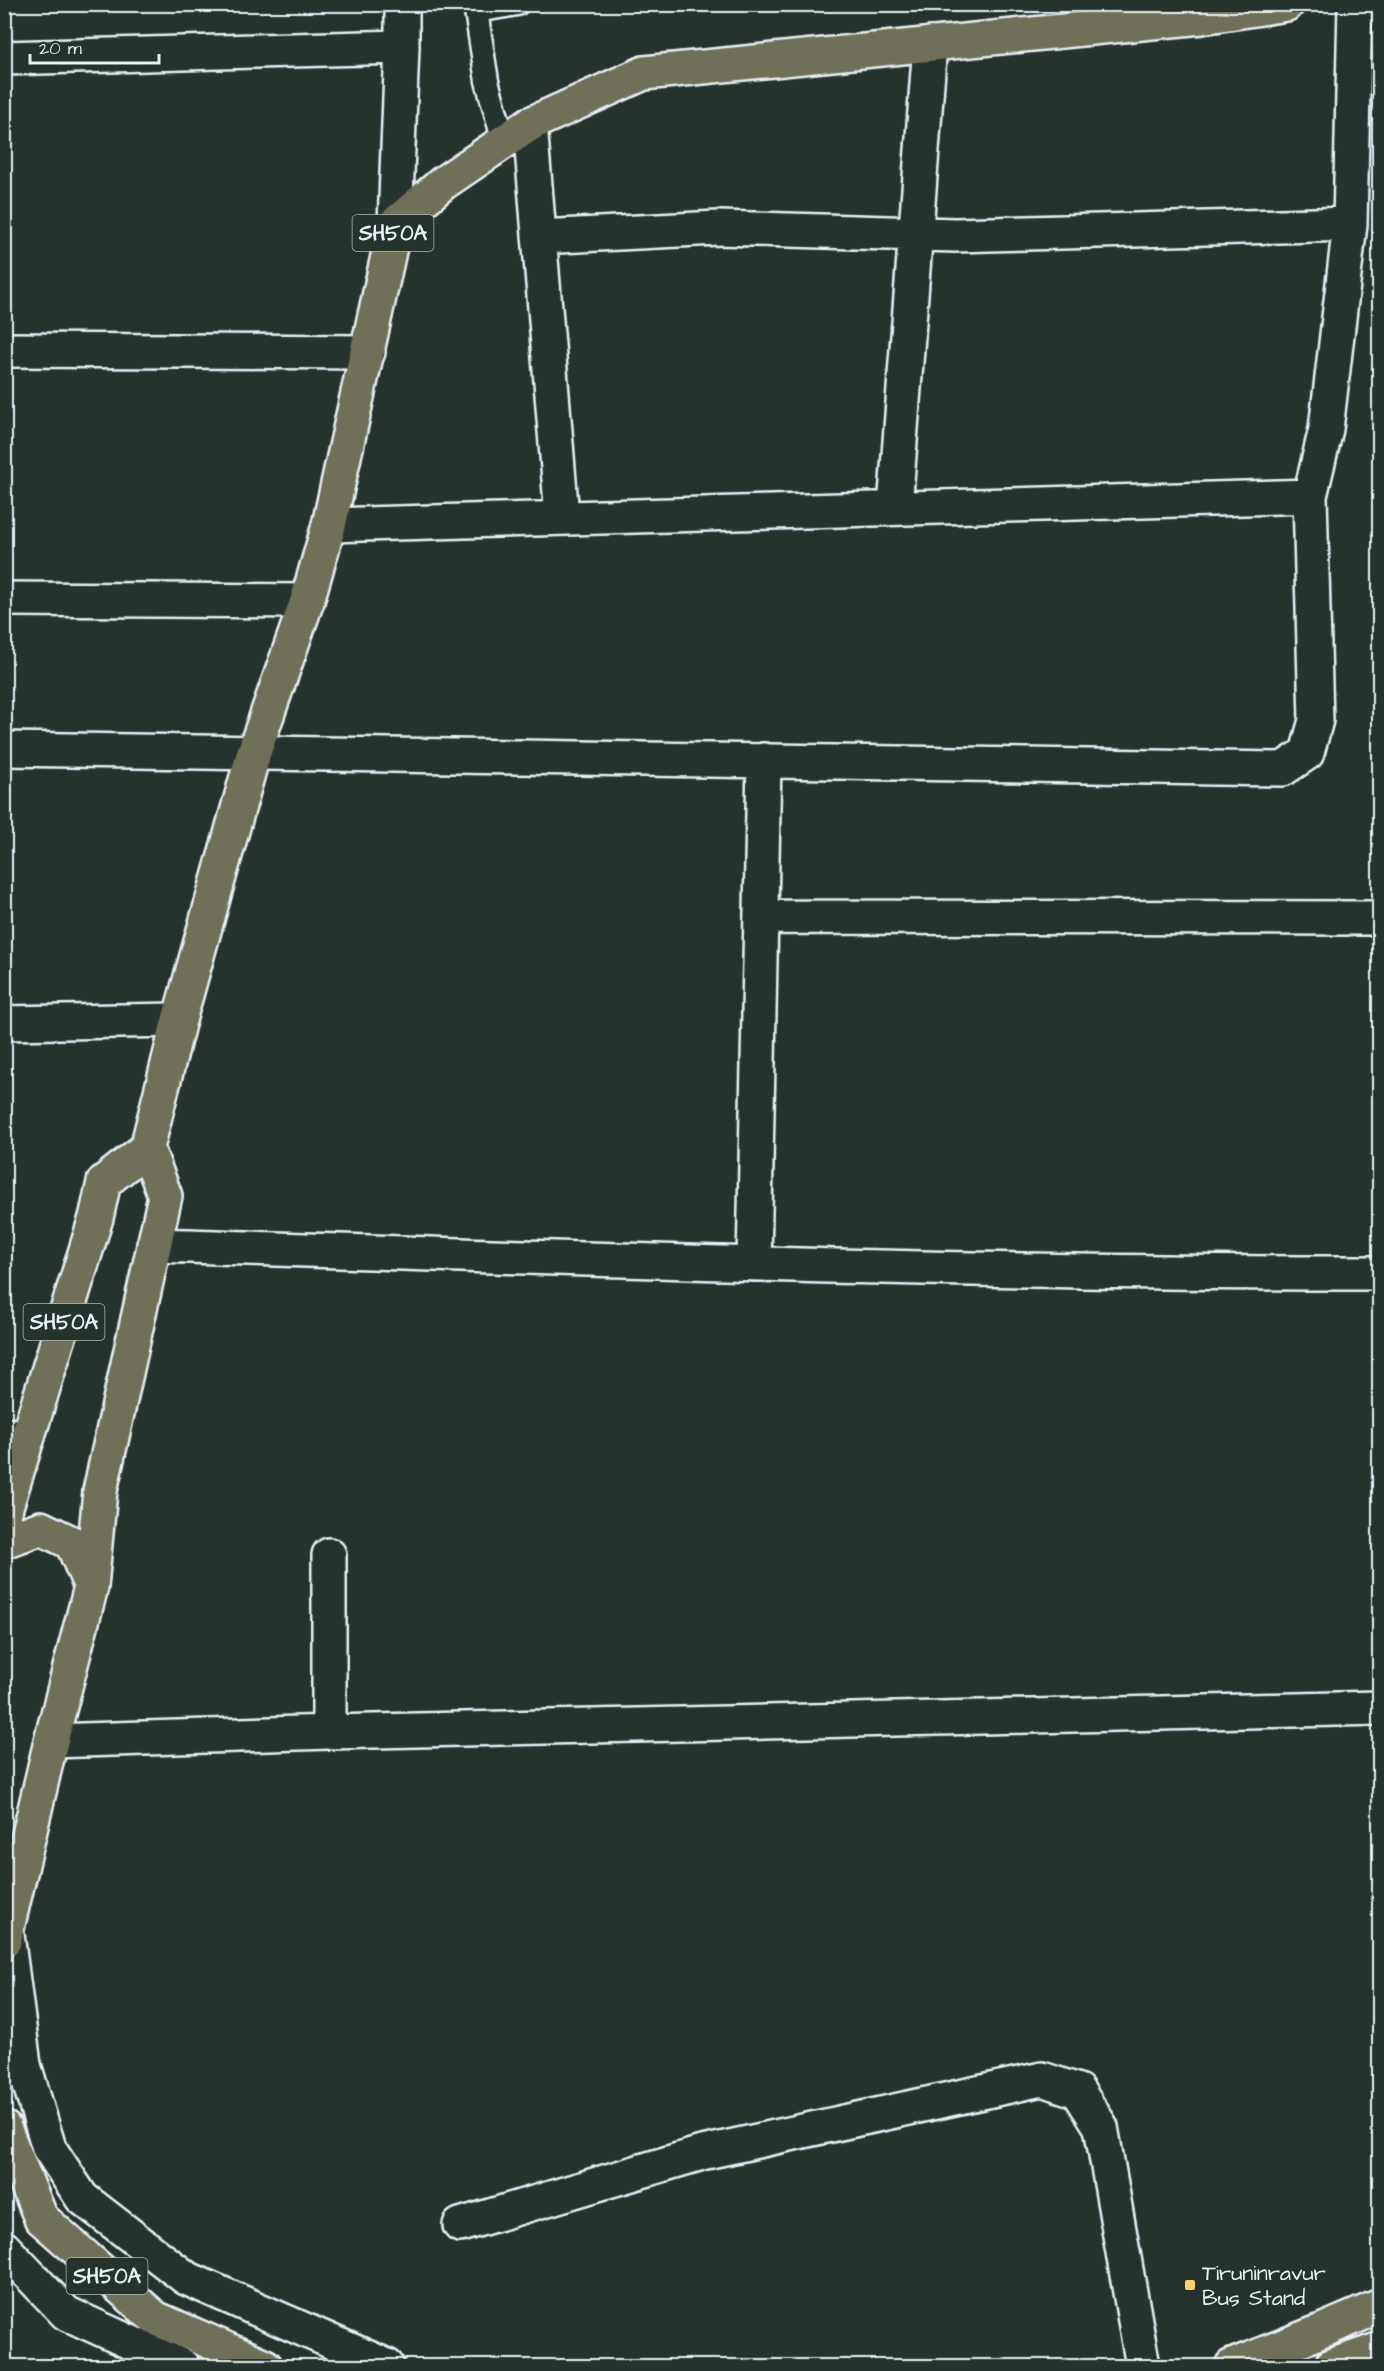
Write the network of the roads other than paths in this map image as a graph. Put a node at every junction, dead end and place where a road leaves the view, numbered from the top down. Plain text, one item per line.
1 (402, 4) edge
2 (517, 4) edge
3 (1287, 4) edge
4 (1355, 4) edge
5 (476, 8) edge
6 (930, 44) junction
7 (402, 48) junction
8 (4, 58) edge
9 (517, 133) junction
10 (395, 224) junction
11 (1350, 224) junction
12 (915, 234) junction
13 (539, 237) junction
14 (4, 350) edge
15 (368, 352) junction
16 (1310, 496) junction
17 (895, 508) junction
18 (562, 518) junction
19 (329, 525) junction
20 (4, 599) edge
21 (308, 601) junction
22 (4, 750) edge
23 (254, 752) junction
24 (764, 760) junction
25 (761, 917) junction
26 (1380, 918) edge
27 (179, 1020) junction
28 (4, 1023) edge
29 (147, 1148) junction
30 (154, 1245) junction
31 (754, 1264) junction
32 (1380, 1273) edge
33 (16, 1436) edge
34 (4, 1513) edge
35 (4, 1541) edge
36 (329, 1555) dead end
37 (91, 1587) junction
38 (1380, 1708) edge
39 (329, 1732) junction
40 (51, 1741) junction
41 (6, 1938) edge
42 (4, 2128) edge
43 (460, 2226) dead end
44 (4, 2248) edge
45 (1380, 2306) edge
46 (1380, 2349) edge
47 (182, 2367) edge
48 (265, 2367) edge
49 (387, 2367) edge
50 (1143, 2367) edge
51 (1232, 2367) edge
52 (1331, 2367) edge

1 - 7 street
2 - 5 lane
3 - 6 main road, SH50A
4 - 11 street
5 - 9 lane
6 - 9 main road, SH50A
6 - 12 street
7 - 8 street
7 - 10 street
9 - 10 main road, SH50A
9 - 13 street
10 - 15 main road, SH50A
11 - 12 street
11 - 16 street
12 - 13 street
12 - 17 street
13 - 18 street
14 - 15 street
15 - 19 main road, SH50A
16 - 17 street
16 - 24 street
17 - 18 street
18 - 19 street
19 - 21 main road, SH50A
20 - 21 street
21 - 23 main road, SH50A
22 - 23 street
23 - 24 street
23 - 27 main road, SH50A
24 - 25 street
25 - 26 street
25 - 31 street
27 - 28 street
27 - 29 main road, SH50A
29 - 30 main road
29 - 33 main road, SH50A
30 - 31 street
30 - 37 main road
31 - 32 street
33 - 34 main road, SH50A
35 - 37 main road
36 - 39 street
37 - 40 main road
38 - 39 street
39 - 40 street
40 - 41 main road
41 - 49 street
42 - 48 main road, SH50A
43 - 50 street
44 - 47 street
45 - 51 main road
46 - 52 main road

